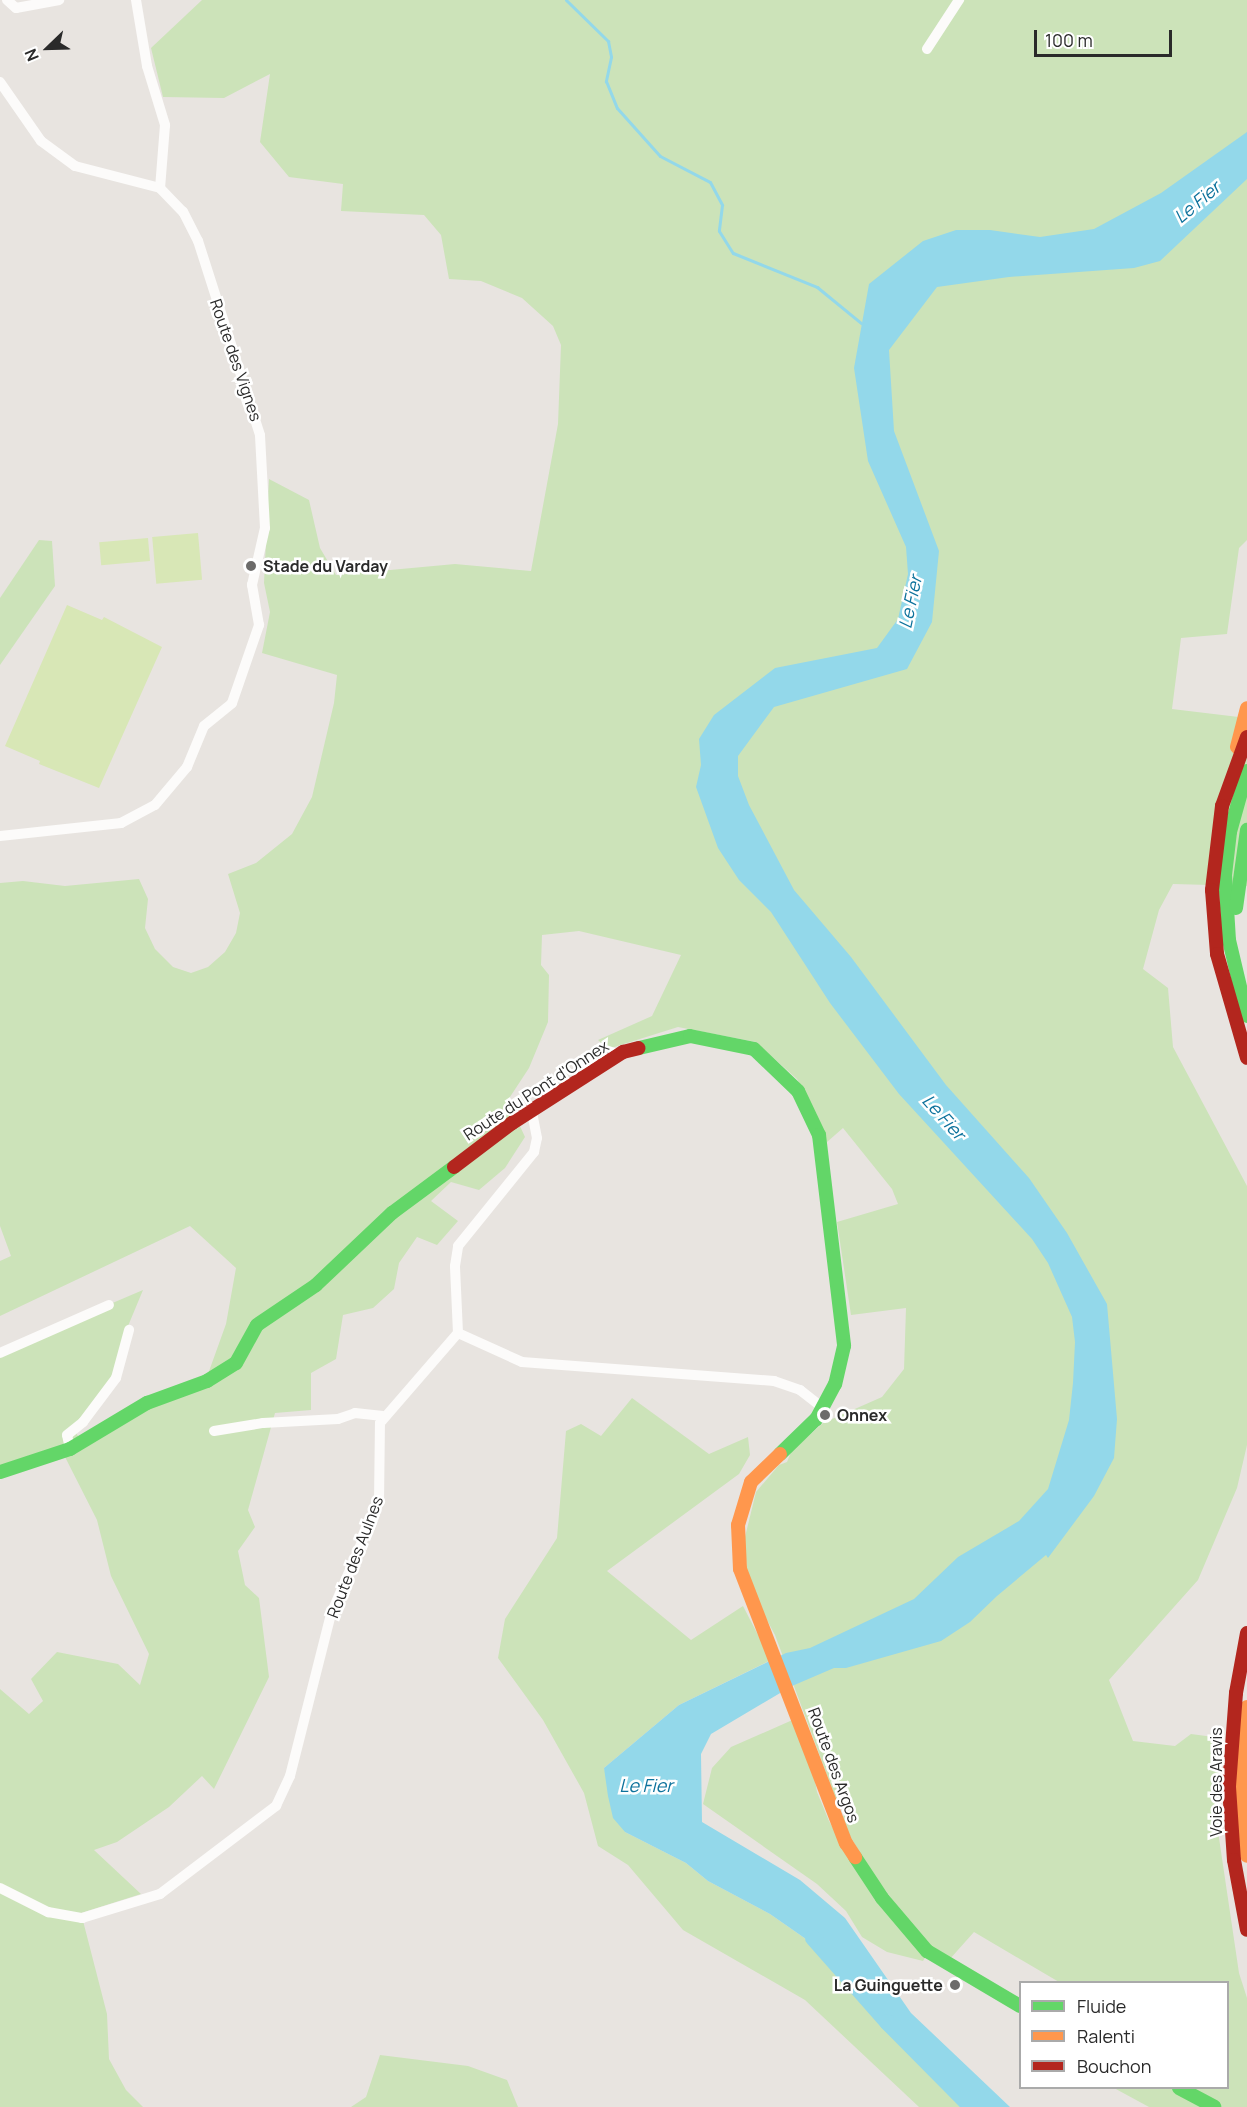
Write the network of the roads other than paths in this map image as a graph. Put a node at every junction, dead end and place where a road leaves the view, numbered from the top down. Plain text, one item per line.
1 (7, 0) edge
2 (59, 0) edge
3 (136, 0) edge
4 (959, 0) edge
5 (927, 49) dead end
6 (0, 82) edge
7 (160, 188) junction
8 (1247, 708) edge
9 (1247, 738) edge
10 (1247, 771) edge
11 (1228, 786) junction
12 (1247, 830) edge
13 (0, 836) edge
14 (1245, 1011) edge
15 (1247, 1058) edge
16 (532, 1113) junction
17 (109, 1305) dead end
18 (129, 1330) dead end
19 (458, 1333) junction
20 (0, 1353) edge
21 (823, 1408) junction
22 (383, 1416) junction
23 (214, 1431) dead end
24 (70, 1449) junction
25 (0, 1472) edge
26 (1247, 1633) edge
27 (768, 1640) joint
28 (1247, 1707) edge
29 (1247, 1856) edge
30 (0, 1888) edge
31 (1247, 1930) edge
32 (1019, 2005) edge
33 (1181, 2089) edge
34 (1214, 2107) edge

1 - 2 street
3 - 7 street
4 - 5 street
6 - 7 street
7 - 13 street, Route des Vignes
8 - 11 main road
9 - 11 main road
10 - 14 main road
11 - 15 main road
12 - 14 main road
16 - 19 street
16 - 21 main road, Route du Pont d'Onnex
16 - 24 main road, Route du Pont d'Onnex
17 - 20 street
18 - 24 street
19 - 21 street
19 - 22 street
21 - 27 main road, Route du Pont d'Onnex
22 - 23 street
22 - 30 street, Route des Aulnes
24 - 25 main road, Route du Pont d'Onnex
26 - 31 main road, Voie des Aravis
27 - 32 main road, Route des Argos
28 - 29 main road, Voie des Aravis
33 - 34 main road

